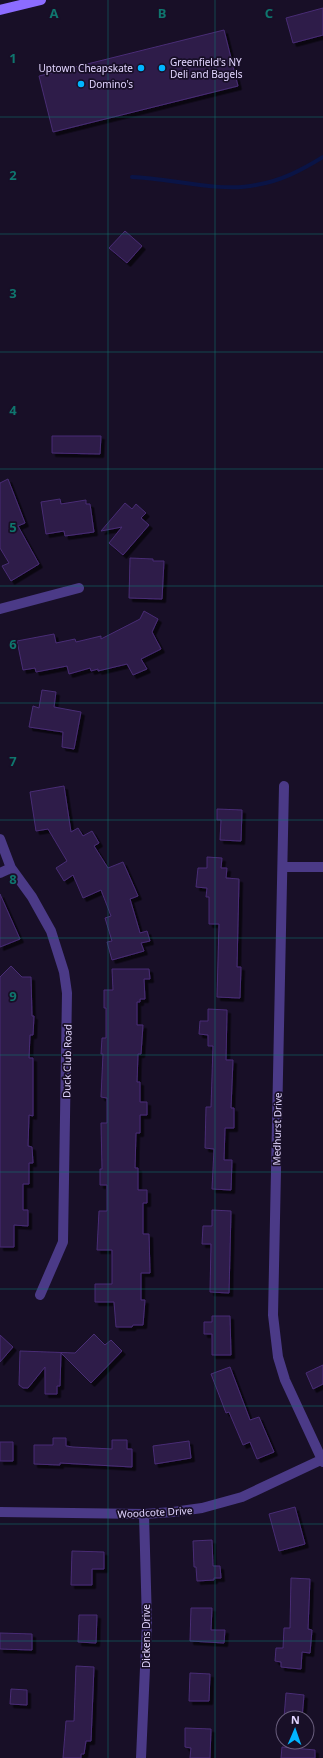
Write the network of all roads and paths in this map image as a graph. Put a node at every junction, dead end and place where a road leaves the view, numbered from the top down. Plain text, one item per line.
1 (41, 0) edge
2 (0, 10) edge
3 (79, 588) dead end
4 (0, 609) edge
5 (284, 786) dead end
6 (0, 839) edge
7 (283, 866) junction
8 (323, 867) edge
9 (11, 868) junction
10 (0, 873) edge
11 (40, 1295) dead end
12 (323, 1460) edge
13 (0, 1512) edge
14 (144, 1514) junction
15 (141, 1758) edge

1 - 2 main road
3 - 4 street
5 - 7 street, Medhurst Drive
6 - 9 street, Duck Club Road
7 - 8 street
7 - 12 street, Medhurst Drive
9 - 10 street
9 - 11 street, Duck Club Road
12 - 14 street, Woodcote Drive
13 - 14 street, Woodcote Drive
14 - 15 street, Dickens Drive

